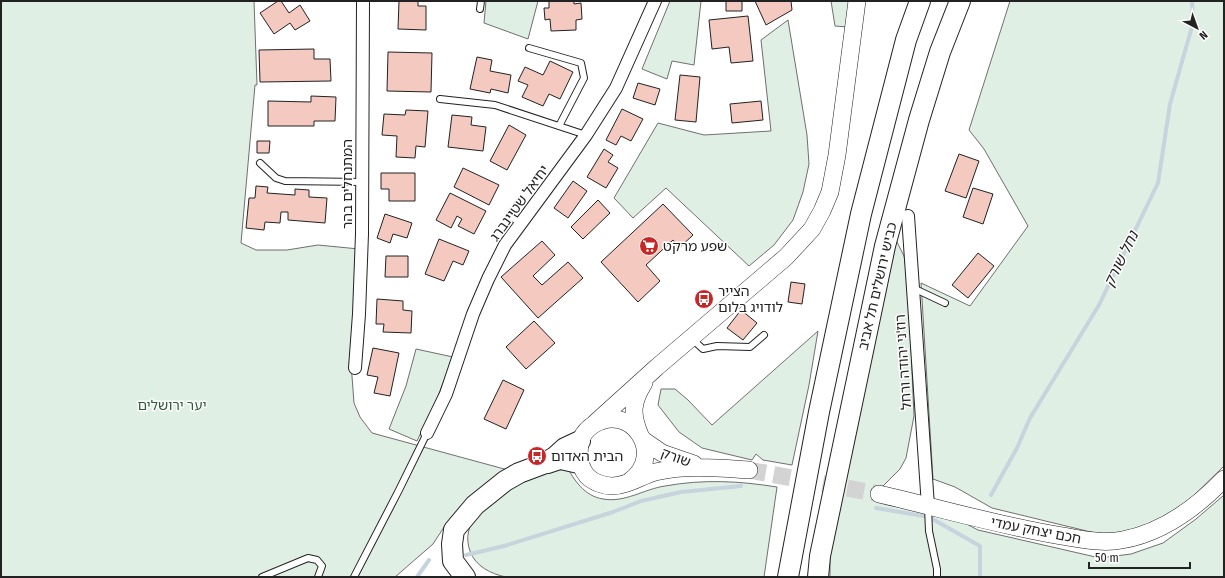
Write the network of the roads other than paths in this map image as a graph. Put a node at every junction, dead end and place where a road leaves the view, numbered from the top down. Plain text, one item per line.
1 (363, 1) edge
2 (481, 1) edge
3 (655, 1) edge
4 (856, 1) edge
5 (920, 1) edge
6 (958, 6) edge
7 (480, 9) dead end
8 (528, 48) dead end
9 (440, 98) dead end
10 (559, 126) junction
11 (586, 136) junction
12 (260, 163) dead end
13 (362, 182) junction
14 (520, 201) dead end
15 (908, 216) dead end
16 (521, 222) junction
17 (913, 288) junction
18 (945, 303) dead end
19 (764, 335) dead end
20 (691, 338) junction
21 (657, 367) junction
22 (355, 368) dead end
23 (594, 424) junction
24 (427, 433) joint
25 (642, 437) junction
26 (580, 441) junction
27 (582, 468) junction
28 (712, 468) junction
29 (749, 470) tunnel mouth
30 (1224, 479) edge
31 (630, 481) junction
32 (879, 494) tunnel mouth
33 (928, 506) junction
34 (262, 577) edge
35 (318, 577) edge
36 (354, 577) edge
37 (465, 577) edge
38 (473, 577) edge
39 (788, 577) edge
40 (818, 577) edge
41 (937, 577) edge

1 - 13 street, המתנחלים בהר
2 - 7 lane
3 - 11 street, יחיאל שטיינברג
4 - 20 main road
5 - 39 highway
6 - 40 highway, כביש ירושלים תל אביב
8 - 10 lane
9 - 10 lane
10 - 11 lane
11 - 16 street, יחיאל שטיינברג
12 - 13 lane
13 - 22 street, המתנחלים בהר
14 - 16 lane
15 - 17 street, רוז'ני יהודה ורחל
16 - 24 street, יחיאל שטיינברג
17 - 18 lane
17 - 33 street, רוז'ני יהודה ורחל
19 - 20 lane
20 - 21 main road
21 - 23 main road
21 - 25 main road
23 - 25 main road
23 - 26 main road
24 - 36 lane
25 - 28 main road, שורק
25 - 31 main road
26 - 27 main road
26 - 37 highway
27 - 31 main road
27 - 38 street
28 - 29 main road
28 - 31 main road
30 - 33 main road, חכם יצחק עמדי
32 - 33 main road, חכם יצחק עמדי
33 - 41 lane
34 - 35 lane

